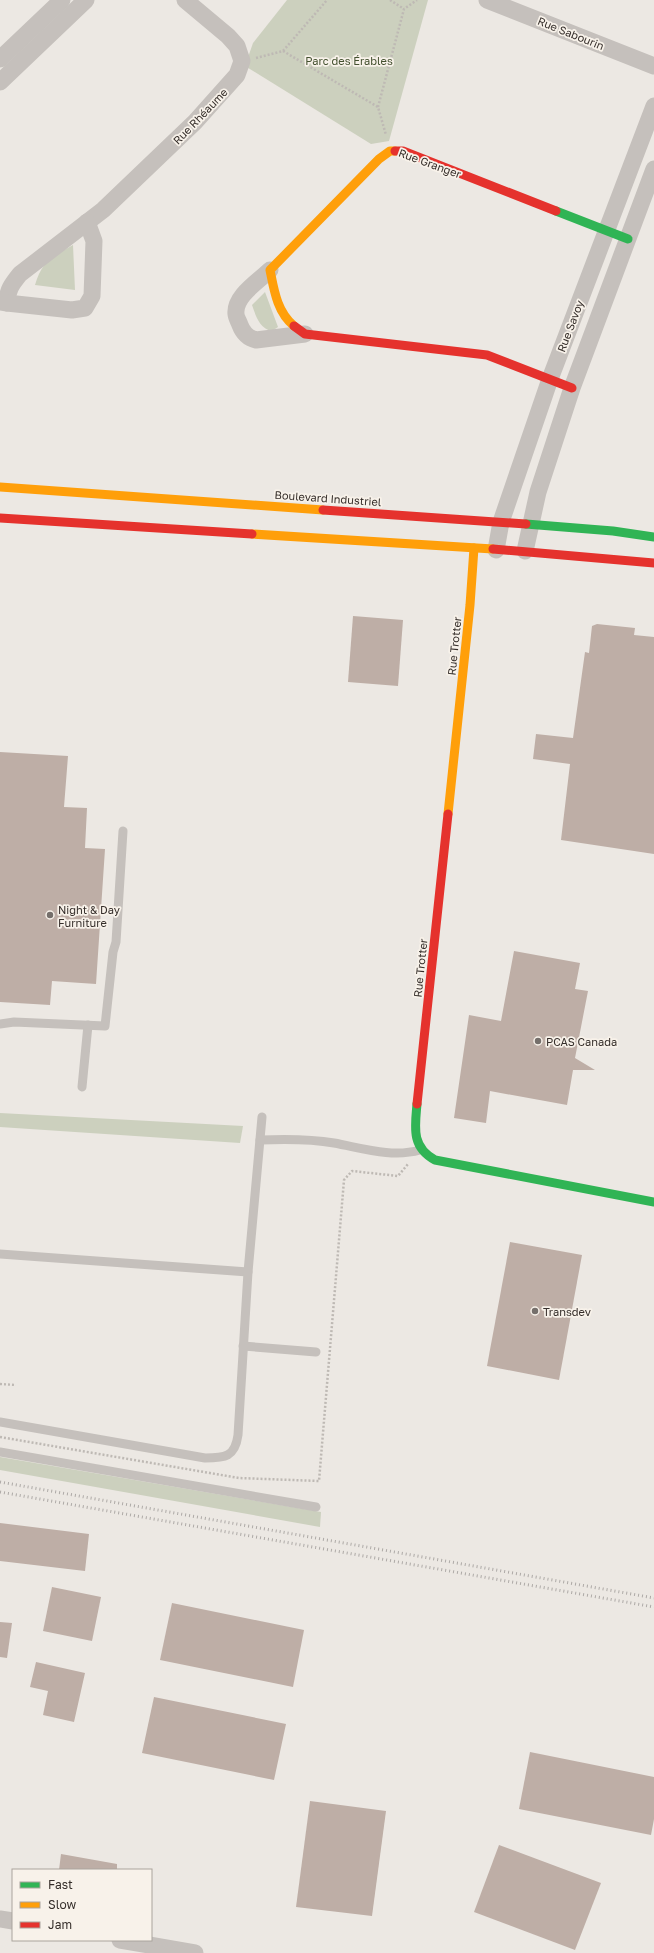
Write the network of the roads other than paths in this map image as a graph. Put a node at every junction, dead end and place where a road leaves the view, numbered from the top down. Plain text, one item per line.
1 (62, 0) edge
2 (86, 0) edge
3 (185, 0) edge
4 (487, 0) edge
5 (0, 60) edge
6 (654, 66) edge
7 (0, 82) edge
8 (654, 106) edge
9 (654, 169) edge
10 (87, 222) junction
11 (607, 230) junction
12 (628, 239) junction
13 (270, 270) junction
14 (4, 302) edge
15 (305, 334) junction
16 (550, 379) junction
17 (572, 388) junction
18 (0, 487) edge
19 (0, 518) edge
20 (501, 522) junction
21 (530, 526) junction
22 (654, 536) edge
23 (474, 548) junction
24 (496, 550) junction
25 (525, 551) junction
26 (654, 562) edge
27 (123, 831) dead end
28 (0, 1024) edge
29 (88, 1025) junction
30 (82, 1087) dead end
31 (262, 1117) dead end
32 (260, 1140) junction
33 (420, 1150) junction
34 (654, 1202) edge
35 (0, 1254) edge
36 (248, 1272) junction
37 (243, 1346) junction
38 (316, 1352) dead end
39 (0, 1422) edge
40 (0, 1452) edge
41 (316, 1507) dead end
42 (0, 1919) edge
43 (12, 1922) edge
44 (126, 1941) edge
45 (195, 1953) edge

1 - 5 street
2 - 7 street
3 - 10 street, Rue Rhéaume
4 - 6 street, Rue Sabourin
8 - 11 street, Rue Savoy
9 - 12 street
10 - 14 street, Rue Rhéaume
10 - 14 street, Rue Rhéaume
11 - 12 street, Rue Granger
11 - 13 street, Rue Granger
11 - 16 street, Rue Savoy
12 - 17 street
13 - 15 street
13 - 15 street, Rue Granger
15 - 16 street, Rue Granger
16 - 17 street, Rue Granger
16 - 20 street, Rue Savoy
17 - 21 street
18 - 20 street, Boulevard Industriel
19 - 23 street
20 - 21 street, Boulevard Industriel
20 - 24 street, Rue Savoy
21 - 22 street, Boulevard Industriel
21 - 25 street
23 - 24 street
23 - 33 street, Rue Trotter
24 - 25 street
25 - 26 street
27 - 29 lane
28 - 29 lane
29 - 30 lane
31 - 32 lane
32 - 33 lane
32 - 36 lane
33 - 34 street
35 - 36 lane
36 - 37 lane
37 - 38 lane
37 - 39 lane
40 - 41 lane
42 - 43 street
44 - 45 street

